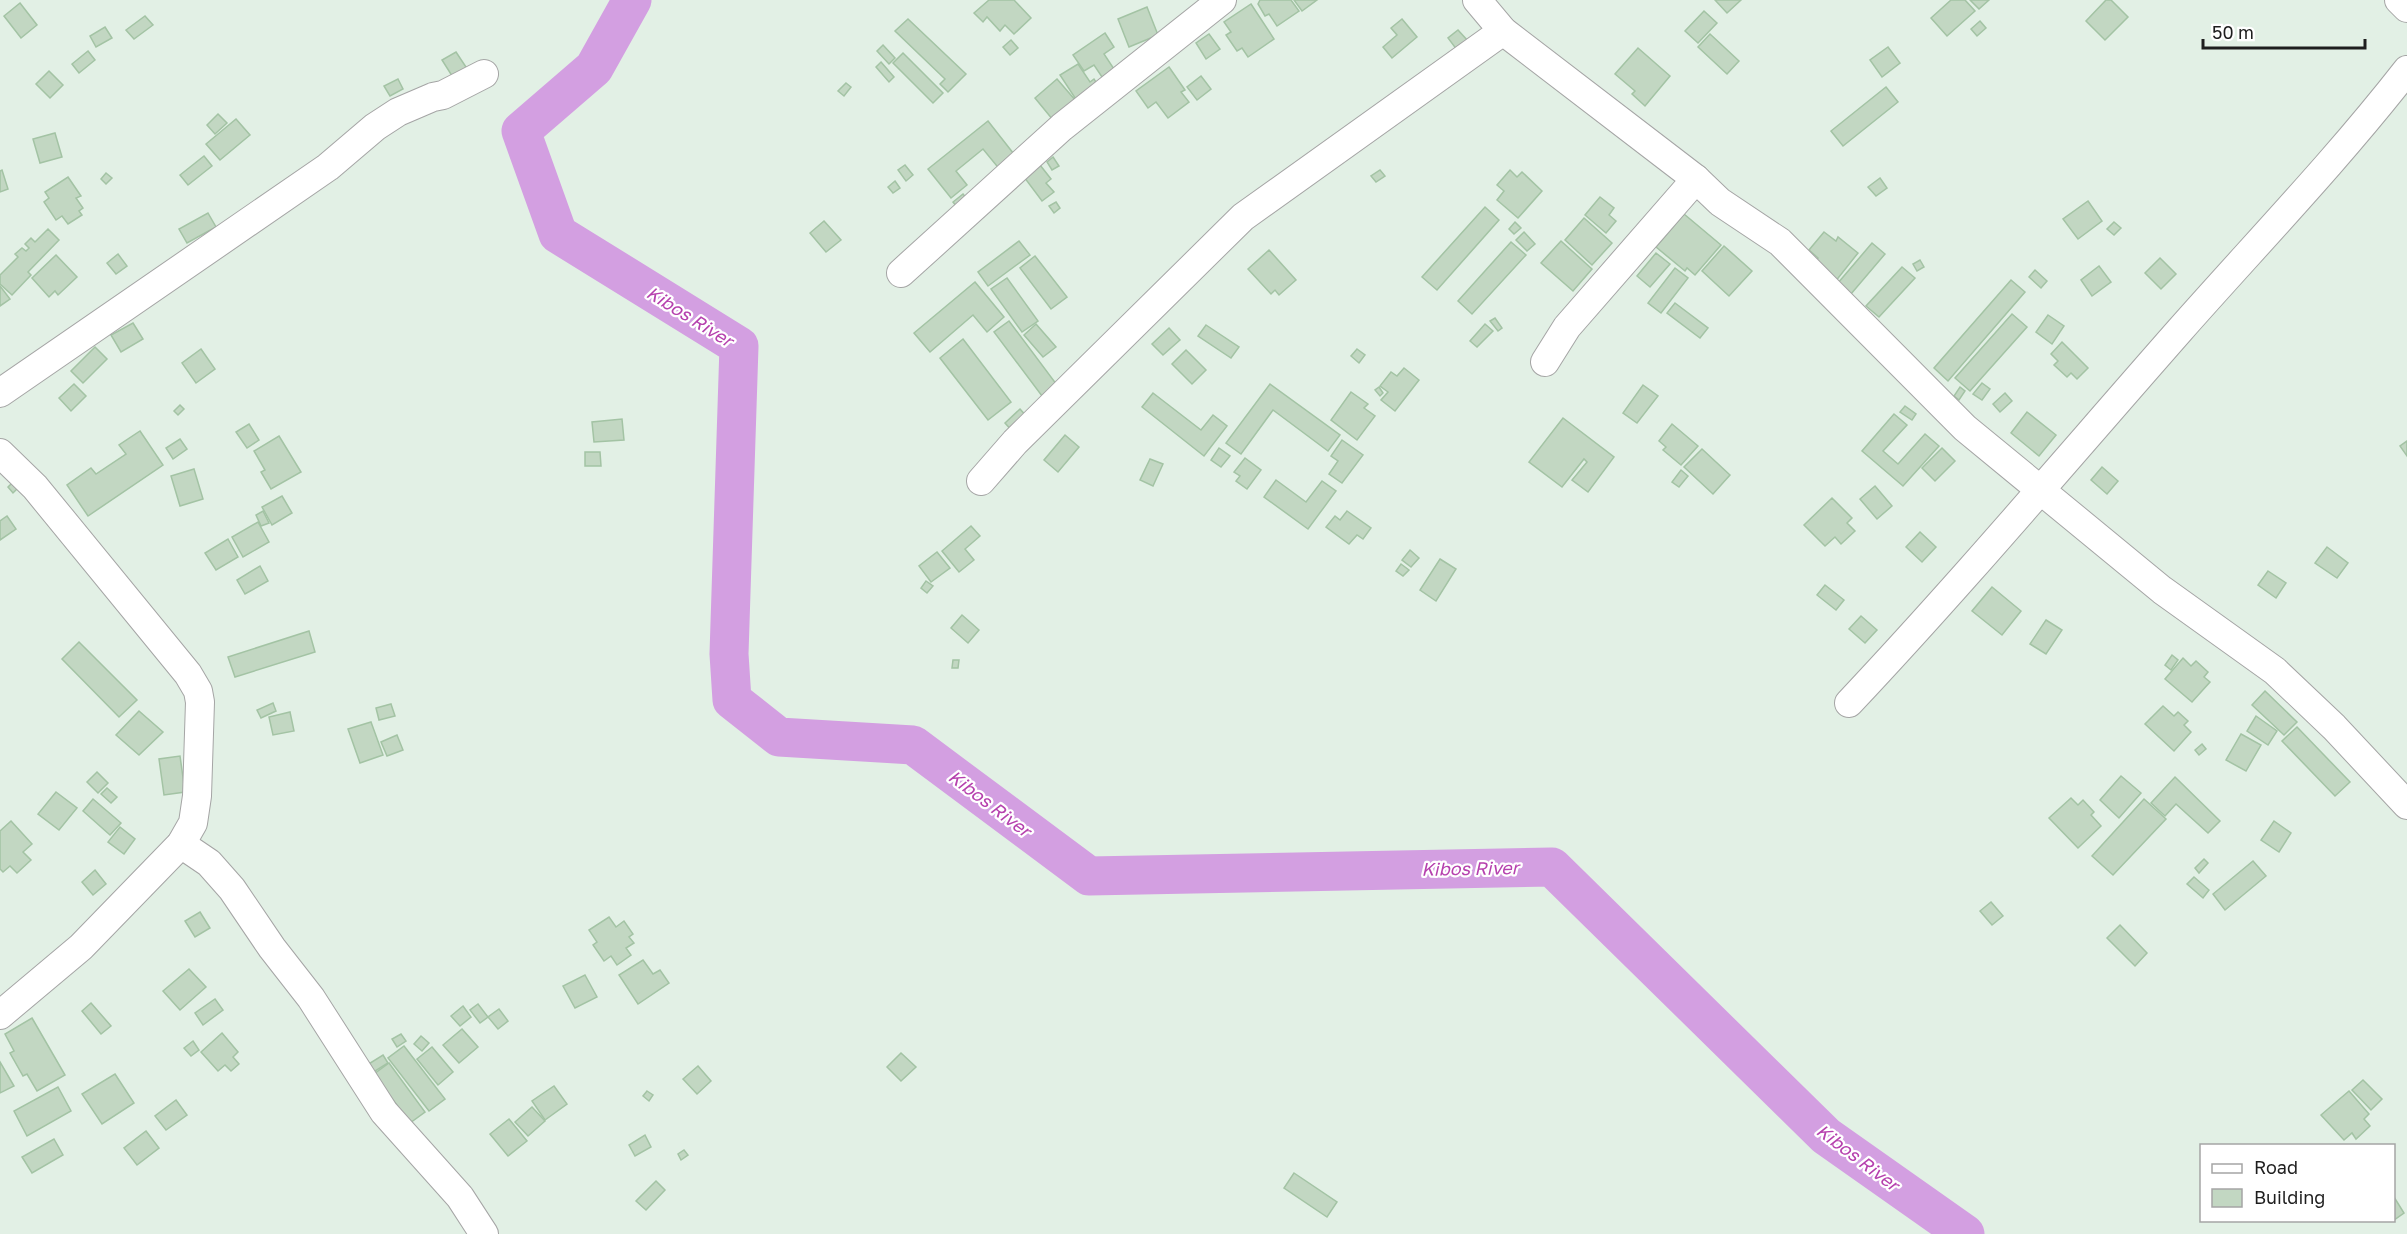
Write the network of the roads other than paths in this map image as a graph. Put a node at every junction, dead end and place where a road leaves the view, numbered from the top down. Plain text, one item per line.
1 (1222, 0) edge
2 (1477, 0) edge
3 (2399, 0) edge
4 (2407, 8) edge
5 (1503, 31) junction
6 (2407, 70) edge
7 (484, 74) dead end
8 (1696, 179) junction
9 (901, 273) dead end
10 (1545, 362) dead end
11 (0, 393) edge
12 (0, 453) edge
13 (981, 481) dead end
14 (2041, 489) junction
15 (1849, 703) dead end
16 (2407, 805) edge
17 (181, 844) junction
18 (0, 1015) edge
19 (484, 1234) edge

1 - 9 street
2 - 5 street
3 - 4 street
5 - 8 street
5 - 13 street
6 - 14 street
7 - 11 street
8 - 10 street
8 - 14 street
12 - 17 street
14 - 15 street
14 - 16 street
17 - 18 street
17 - 19 street

